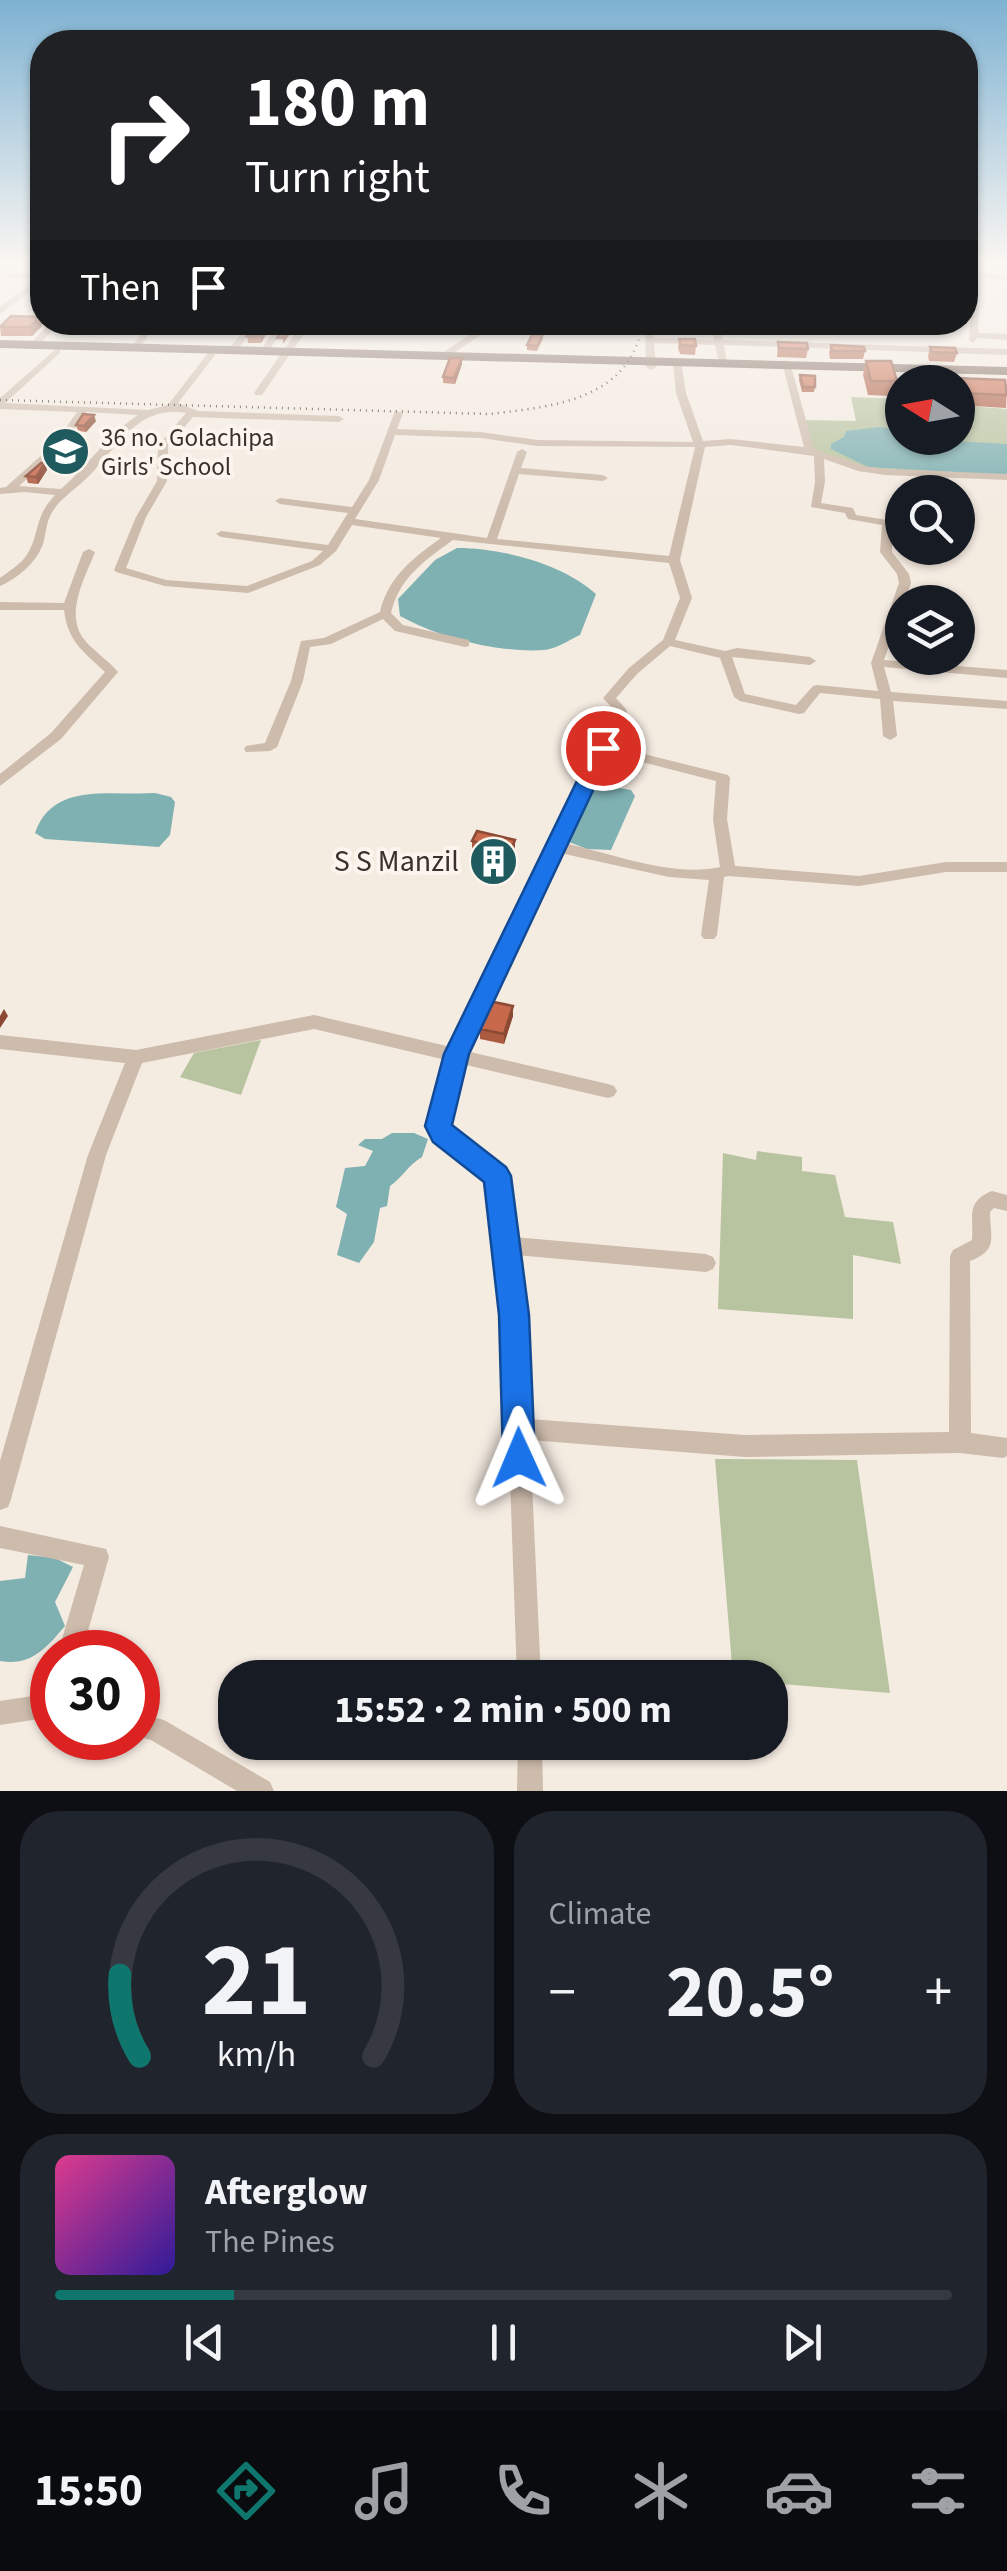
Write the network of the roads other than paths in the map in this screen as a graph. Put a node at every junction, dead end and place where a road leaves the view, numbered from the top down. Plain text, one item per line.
1 (773, 346) edge
2 (0, 347) edge
3 (87, 347) edge
4 (235, 347) edge
5 (267, 347) edge
6 (290, 347) edge
7 (458, 347) edge
8 (650, 347) edge
9 (720, 347) edge
10 (803, 347) edge
11 (824, 347) junction
12 (135, 348) joint
13 (232, 350) junction
14 (57, 351) junction
15 (264, 351) junction
16 (987, 352) junction
17 (1007, 352) edge
18 (285, 354) junction
19 (211, 355) junction
20 (442, 357) junction
21 (723, 363) junction
22 (651, 364) junction
23 (678, 364) junction
24 (783, 364) junction
25 (828, 364) junction
26 (1003, 372) edge
27 (259, 393) dead end
28 (0, 405) edge
29 (84, 409) junction
30 (186, 411) junction
31 (146, 412) junction
32 (398, 413) dead end
33 (339, 419) dead end
34 (394, 432) junction
35 (700, 446) junction
36 (522, 452) dead end
37 (814, 452) junction
38 (517, 471) junction
39 (604, 478) dead end
40 (1007, 478) edge
41 (5, 490) edge
42 (65, 493) junction
43 (280, 501) dead end
44 (352, 516) junction
45 (220, 534) dead end
46 (450, 537) junction
47 (491, 542) junction
48 (332, 549) junction
49 (89, 552) dead end
50 (674, 560) junction
51 (0, 584) edge
52 (0, 606) edge
53 (69, 607) junction
54 (386, 614) junction
55 (668, 642) junction
56 (465, 643) dead end
57 (883, 646) joint
58 (724, 656) junction
59 (810, 661) dead end
60 (877, 664) junction
61 (1007, 674) edge
62 (886, 696) junction
63 (1007, 704) edge
64 (890, 736) dead end
65 (603, 748) junction
66 (251, 749) dead end
67 (0, 781) edge
68 (554, 846) junction
69 (1007, 866) edge
70 (723, 874) junction
71 (710, 935) dead end
72 (0, 1042) edge
73 (456, 1054) junction
74 (136, 1058) junction
75 (608, 1091) dead end
76 (1007, 1204) edge
77 (507, 1245) junction
78 (706, 1263) dead end
79 (519, 1430) junction
80 (960, 1442) junction
81 (1002, 1447) dead end
82 (0, 1499) edge
83 (0, 1537) edge
84 (76, 1630) edge
85 (527, 1660) edge
86 (30, 1708) edge
87 (0, 1713) edge
88 (160, 1732) edge
89 (530, 1760) edge
90 (262, 1791) edge
91 (530, 1791) edge

1 - 24 street
2 - 14 main road
3 - 12 main road
4 - 13 street
5 - 15 street
6 - 18 street
7 - 20 street
8 - 22 street
9 - 21 street
10 - 11 street
11 - 16 street
11 - 25 street
12 - 13 main road
13 - 15 main road
14 - 19 main road
14 - 28 street
15 - 18 main road
16 - 17 street
16 - 26 street
18 - 19 main road
18 - 20 main road
18 - 22 main road
18 - 27 street
19 - 30 street
20 - 22 main road
21 - 23 main road
21 - 24 main road
22 - 23 main road
23 - 24 main road
23 - 35 street
24 - 25 main road
24 - 26 main road
24 - 37 street
25 - 26 main road
28 - 29 street
29 - 31 street
29 - 41 street
30 - 31 street
30 - 33 street
30 - 48 street
31 - 42 street
32 - 34 street
34 - 35 street
34 - 44 street
35 - 37 street
35 - 50 street
36 - 38 street
37 - 40 street
37 - 57 street
38 - 39 street
38 - 47 street
41 - 42 street
42 - 51 street
43 - 44 street
44 - 46 street
44 - 48 street
45 - 48 street
46 - 47 street
46 - 54 street
47 - 50 street
49 - 53 street
50 - 55 street
52 - 53 street
53 - 67 street
54 - 56 street
54 - 66 street
55 - 58 street
55 - 65 street
57 - 60 street
58 - 59 street
58 - 62 street
60 - 61 street
60 - 62 street
62 - 63 street
62 - 64 street
65 - 68 street
65 - 70 street
68 - 70 street
68 - 73 street
69 - 70 street
70 - 71 street
72 - 74 street
73 - 74 street
73 - 75 street
73 - 77 street
74 - 82 street
76 - 80 street
77 - 78 street
77 - 79 street
79 - 80 street
79 - 85 street
80 - 81 street
83 - 84 street
86 - 87 street
88 - 90 street
89 - 91 street

